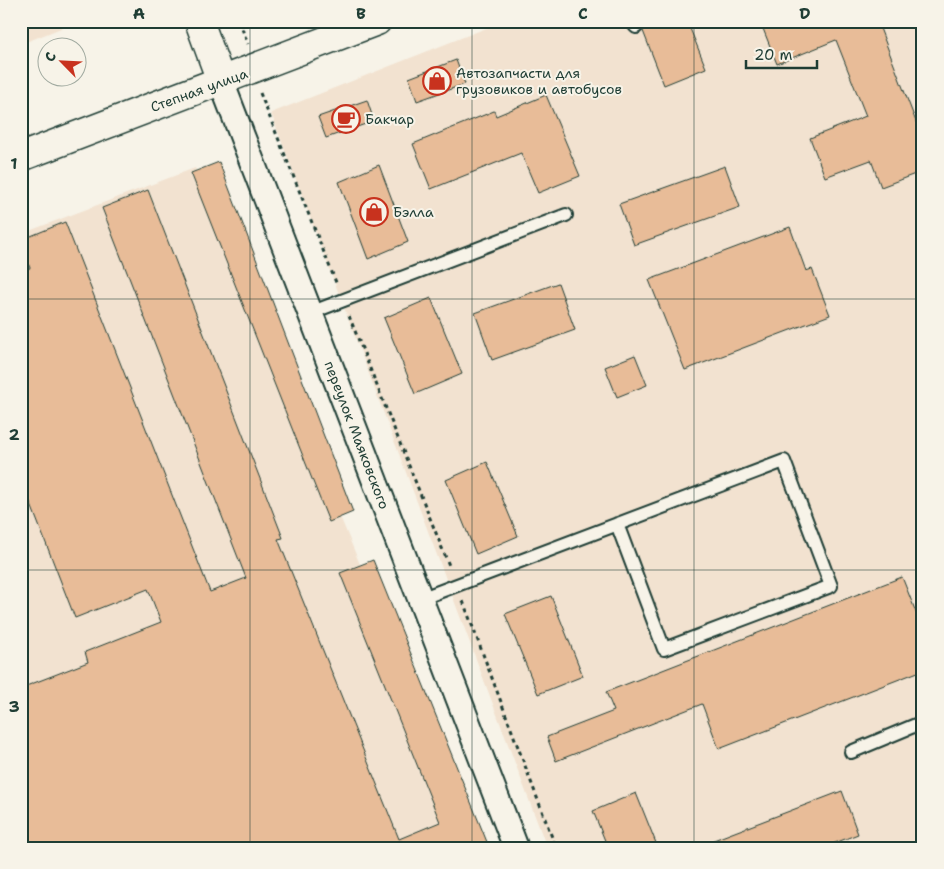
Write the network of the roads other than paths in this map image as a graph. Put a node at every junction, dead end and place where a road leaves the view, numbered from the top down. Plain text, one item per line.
1 (199, 21) edge
2 (377, 21) edge
3 (221, 81) junction
4 (21, 157) edge
5 (566, 215) dead end
6 (310, 313) junction
7 (617, 524) junction
8 (420, 599) junction
9 (923, 722) edge
10 (851, 752) dead end
11 (516, 848) edge

1 - 3 main road, переулок Маяковского
2 - 3 main road, Степная улица
3 - 4 main road, Степная улица
3 - 6 street, переулок Маяковского
5 - 6 lane
6 - 8 street, переулок Маяковского
7 - 7 lane
7 - 8 lane
8 - 11 street, переулок Маяковского
9 - 10 lane

